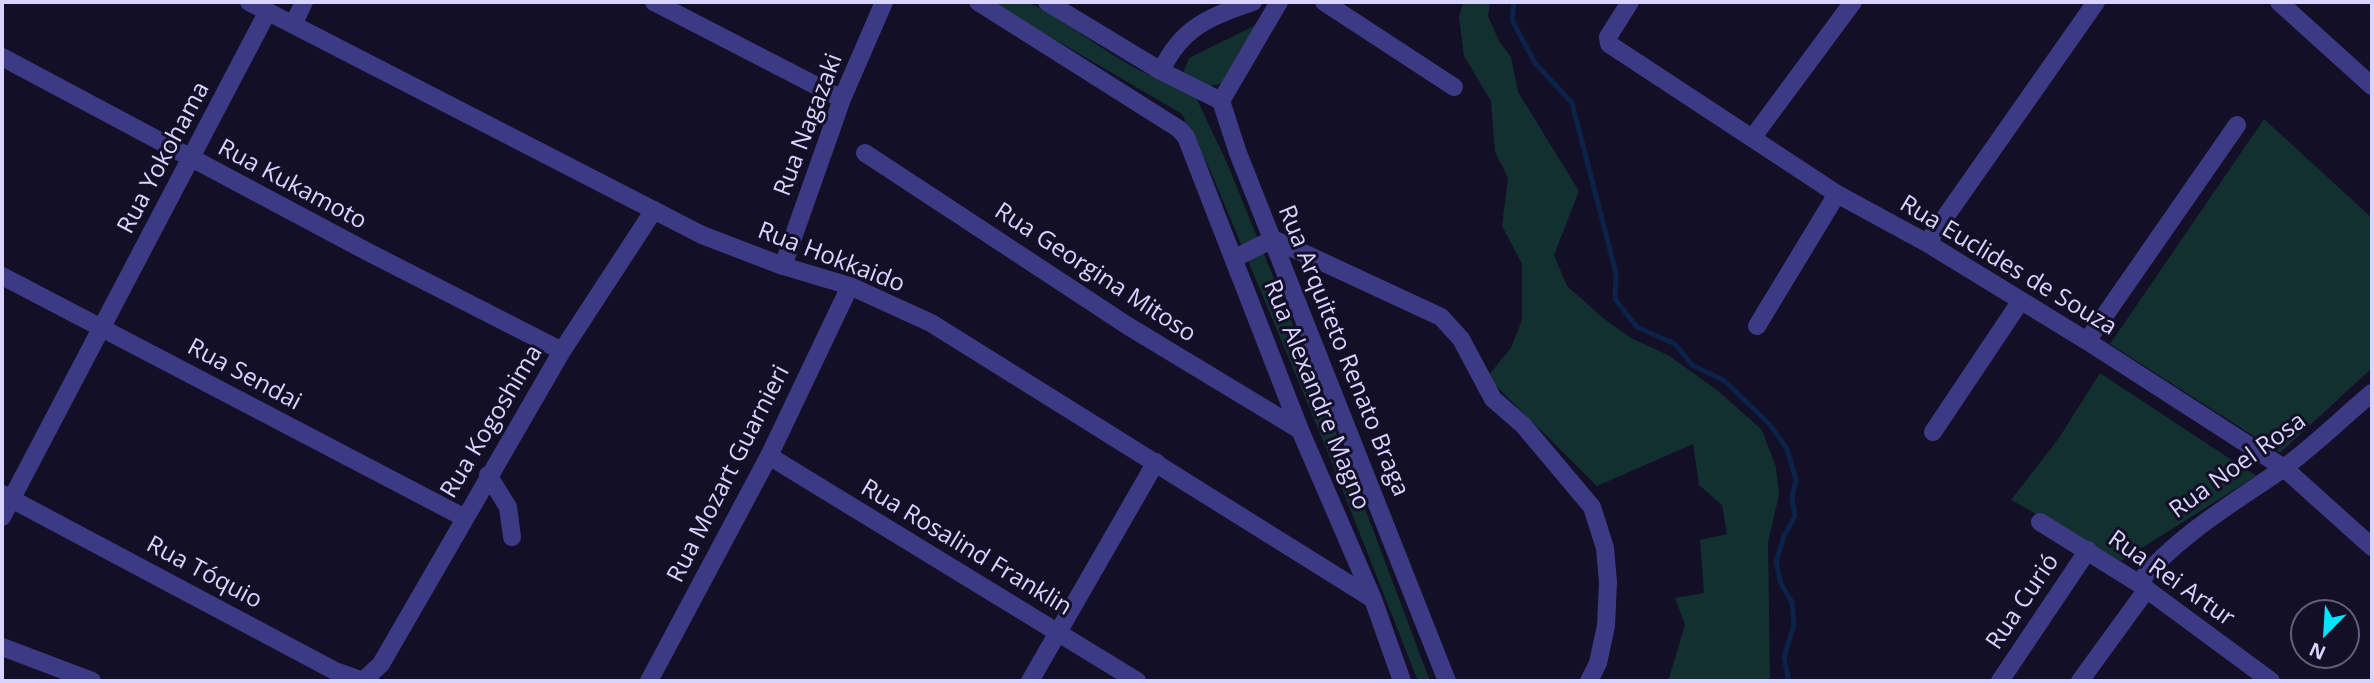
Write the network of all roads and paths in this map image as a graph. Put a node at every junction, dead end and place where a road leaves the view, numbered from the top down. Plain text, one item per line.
1 (249, 2) edge
2 (304, 2) edge
3 (654, 2) edge
4 (884, 2) edge
5 (978, 2) edge
6 (1046, 2) edge
7 (1253, 2) edge
8 (1279, 2) edge
9 (1324, 2) edge
10 (1630, 2) edge
11 (1853, 2) edge
12 (2096, 2) edge
13 (2289, 5) edge
14 (268, 11) junction
15 (294, 23) junction
16 (2, 57) edge
17 (1161, 71) junction
18 (1454, 86) dead end
19 (2372, 86) edge
20 (842, 99) junction
21 (1221, 101) junction
22 (2237, 125) dead end
23 (1754, 137) junction
24 (865, 153) dead end
25 (191, 159) junction
26 (1837, 194) junction
27 (654, 210) junction
28 (1273, 239) junction
29 (1927, 243) junction
30 (1235, 258) junction
31 (783, 266) junction
32 (2, 276) edge
33 (850, 286) junction
34 (2020, 302) junction
35 (1757, 326) dead end
36 (102, 327) junction
37 (2087, 341) junction
38 (562, 351) junction
39 (2372, 393) edge
40 (1300, 430) junction
41 (1933, 432) dead end
42 (769, 456) junction
43 (1156, 462) junction
44 (2284, 468) junction
45 (488, 475) junction
46 (6, 496) edge
47 (2, 517) edge
48 (463, 517) junction
49 (2040, 522) dead end
50 (512, 537) dead end
51 (2372, 547) edge
52 (2088, 550) junction
53 (2142, 586) junction
54 (1373, 599) junction
55 (1059, 634) junction
56 (2, 647) edge
57 (381, 664) joint
58 (92, 681) edge
59 (649, 681) edge
60 (1030, 681) edge
61 (1136, 681) edge
62 (1402, 681) edge
63 (1447, 681) edge
64 (1589, 681) edge
65 (2000, 681) edge
66 (2080, 681) edge
67 (2271, 681) edge

1 - 14 street, Rua Hokkaido
2 - 15 street
3 - 20 street
4 - 20 street, Rua Nagazaki
5 - 30 street, Rua Alexandre Magno
6 - 17 street
7 - 17 street
8 - 21 street
9 - 18 street
10 - 23 street, Rua Euclides de Souza
11 - 23 street
12 - 29 street
13 - 19 street
14 - 15 street, Rua Hokkaido
14 - 25 street, Rua Yokohama
15 - 27 street, Rua Hokkaido
16 - 25 street, Rua Kukamoto
17 - 21 street
20 - 31 street, Rua Nagazaki
21 - 28 street, Rua Arquiteto Renato Braga
22 - 37 street
23 - 26 street, Rua Euclides de Souza
24 - 40 street, Rua Georgina Mitoso
25 - 36 street, Rua Yokohama
25 - 38 street, Rua Kukamoto
26 - 29 street, Rua Euclides de Souza
26 - 35 street
27 - 31 street, Rua Hokkaido
27 - 38 street, Rua Kogoshima
28 - 30 street
28 - 63 street, Rua Arquiteto Renato Braga
28 - 64 street
29 - 34 street, Rua Euclides de Souza
30 - 40 street, Rua Alexandre Magno
31 - 33 street, Rua Hokkaido
32 - 36 street, Rua Sendai
33 - 42 street, Rua Mozart Guarnieri
33 - 43 street, Rua Hokkaido
34 - 37 street, Rua Euclides de Souza
34 - 41 street
36 - 46 street, Rua Yokohama
36 - 48 street, Rua Sendai
37 - 44 street, Rua Euclides de Souza
38 - 45 street, Rua Kogoshima
39 - 44 street, Rua Noel Rosa
40 - 54 street, Rua Alexandre Magno
42 - 55 street, Rua Rosalind Franklin
42 - 59 street, Rua Mozart Guarnieri
43 - 54 street, Rua Hokkaido
43 - 55 street
44 - 51 street, Rua Euclides de Souza
44 - 53 street, Rua Noel Rosa
45 - 48 street, Rua Kogoshima
45 - 50 street
46 - 47 street, Rua Yokohama
46 - 57 street, Rua Tóquio
48 - 57 street, Rua Kogoshima
49 - 52 street, Rua Rei Artur
52 - 53 street, Rua Rei Artur
52 - 65 street, Rua Curió
53 - 66 street
53 - 67 street, Rua Rei Artur
54 - 62 street, Rua Alexandre Magno
55 - 60 street
55 - 61 street, Rua Rosalind Franklin
56 - 58 street

